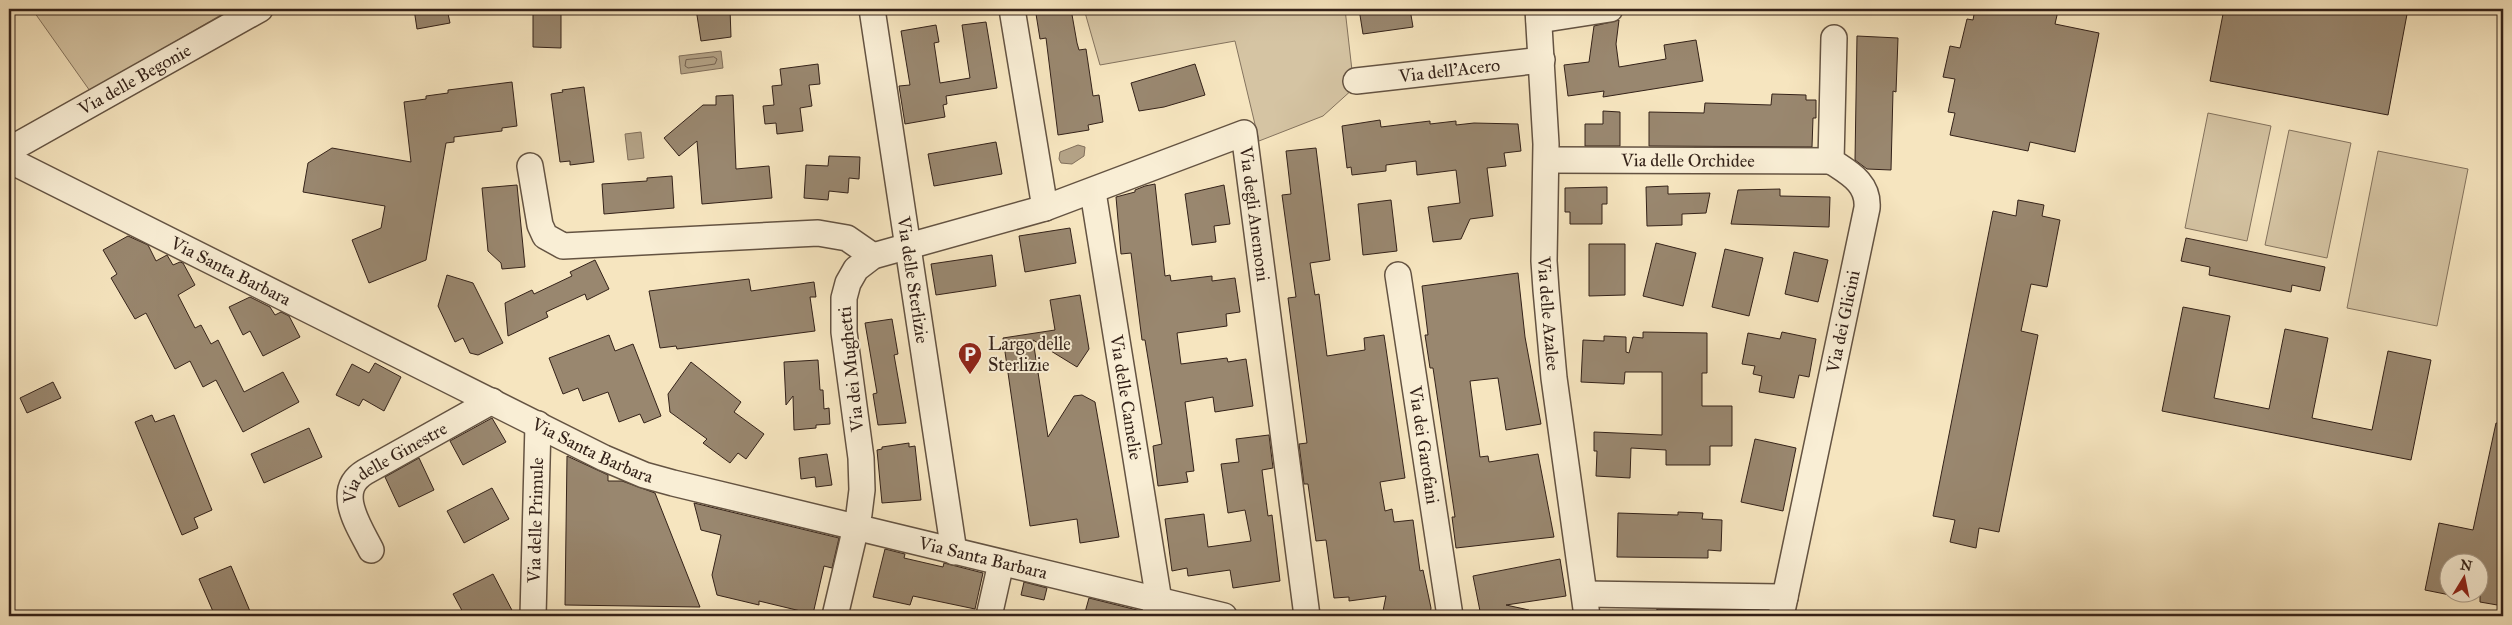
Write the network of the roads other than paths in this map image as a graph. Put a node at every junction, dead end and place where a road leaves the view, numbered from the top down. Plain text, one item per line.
1 (260, 9) edge
2 (872, 9) edge
3 (1012, 9) edge
4 (1610, 9) edge
5 (1539, 15) edge
6 (1834, 38) dead end
7 (1542, 60) junction
8 (1356, 81) dead end
9 (9, 150) edge
10 (9, 160) edge
11 (1547, 160) junction
12 (1831, 161) junction
13 (530, 166) dead end
14 (1093, 192) junction
15 (1045, 208) junction
16 (908, 247) junction
17 (873, 256) junction
18 (1398, 275) dead end
19 (492, 401) junction
20 (538, 424) junction
21 (856, 528) junction
22 (371, 550) dead end
23 (954, 552) junction
24 (1001, 563) junction
25 (1586, 605) edge
26 (1783, 606) edge
27 (1156, 609) edge
28 (533, 616) edge
29 (835, 616) edge
30 (989, 616) edge
31 (1224, 616) edge
32 (1307, 616) edge
33 (1450, 616) edge

1 - 9 street, Via delle Begonie
2 - 16 street, Via delle Sterlizie
3 - 15 street
4 - 5 street
5 - 7 street, Via delle Azalee
6 - 12 street
7 - 8 street, Via dell'Acero
7 - 11 street, Via delle Azalee
10 - 19 street, Via Santa Barbara
11 - 12 street, Via delle Orchidee
11 - 25 street, Via delle Azalee
12 - 26 street, Via dei Glicini
13 - 17 street
14 - 15 street, Via degli Anemoni
14 - 27 street, Via delle Camelie
14 - 32 street, Via degli Anemoni
15 - 16 street, Via degli Anemoni
16 - 17 street, Via dei Mughetti
16 - 23 street, Via delle Sterlizie
17 - 21 street, Via dei Mughetti
18 - 33 street, Via dei Garofani
19 - 20 street, Via Santa Barbara
19 - 22 street, Via delle Ginestre
20 - 21 street, Via Santa Barbara
20 - 28 street, Via delle Primule
21 - 23 street, Via Santa Barbara
21 - 29 street, Via dei Mughetti
23 - 24 street, Via Santa Barbara
24 - 27 street, Via Santa Barbara
24 - 30 street
25 - 26 street
27 - 31 street, Via Santa Barbara

